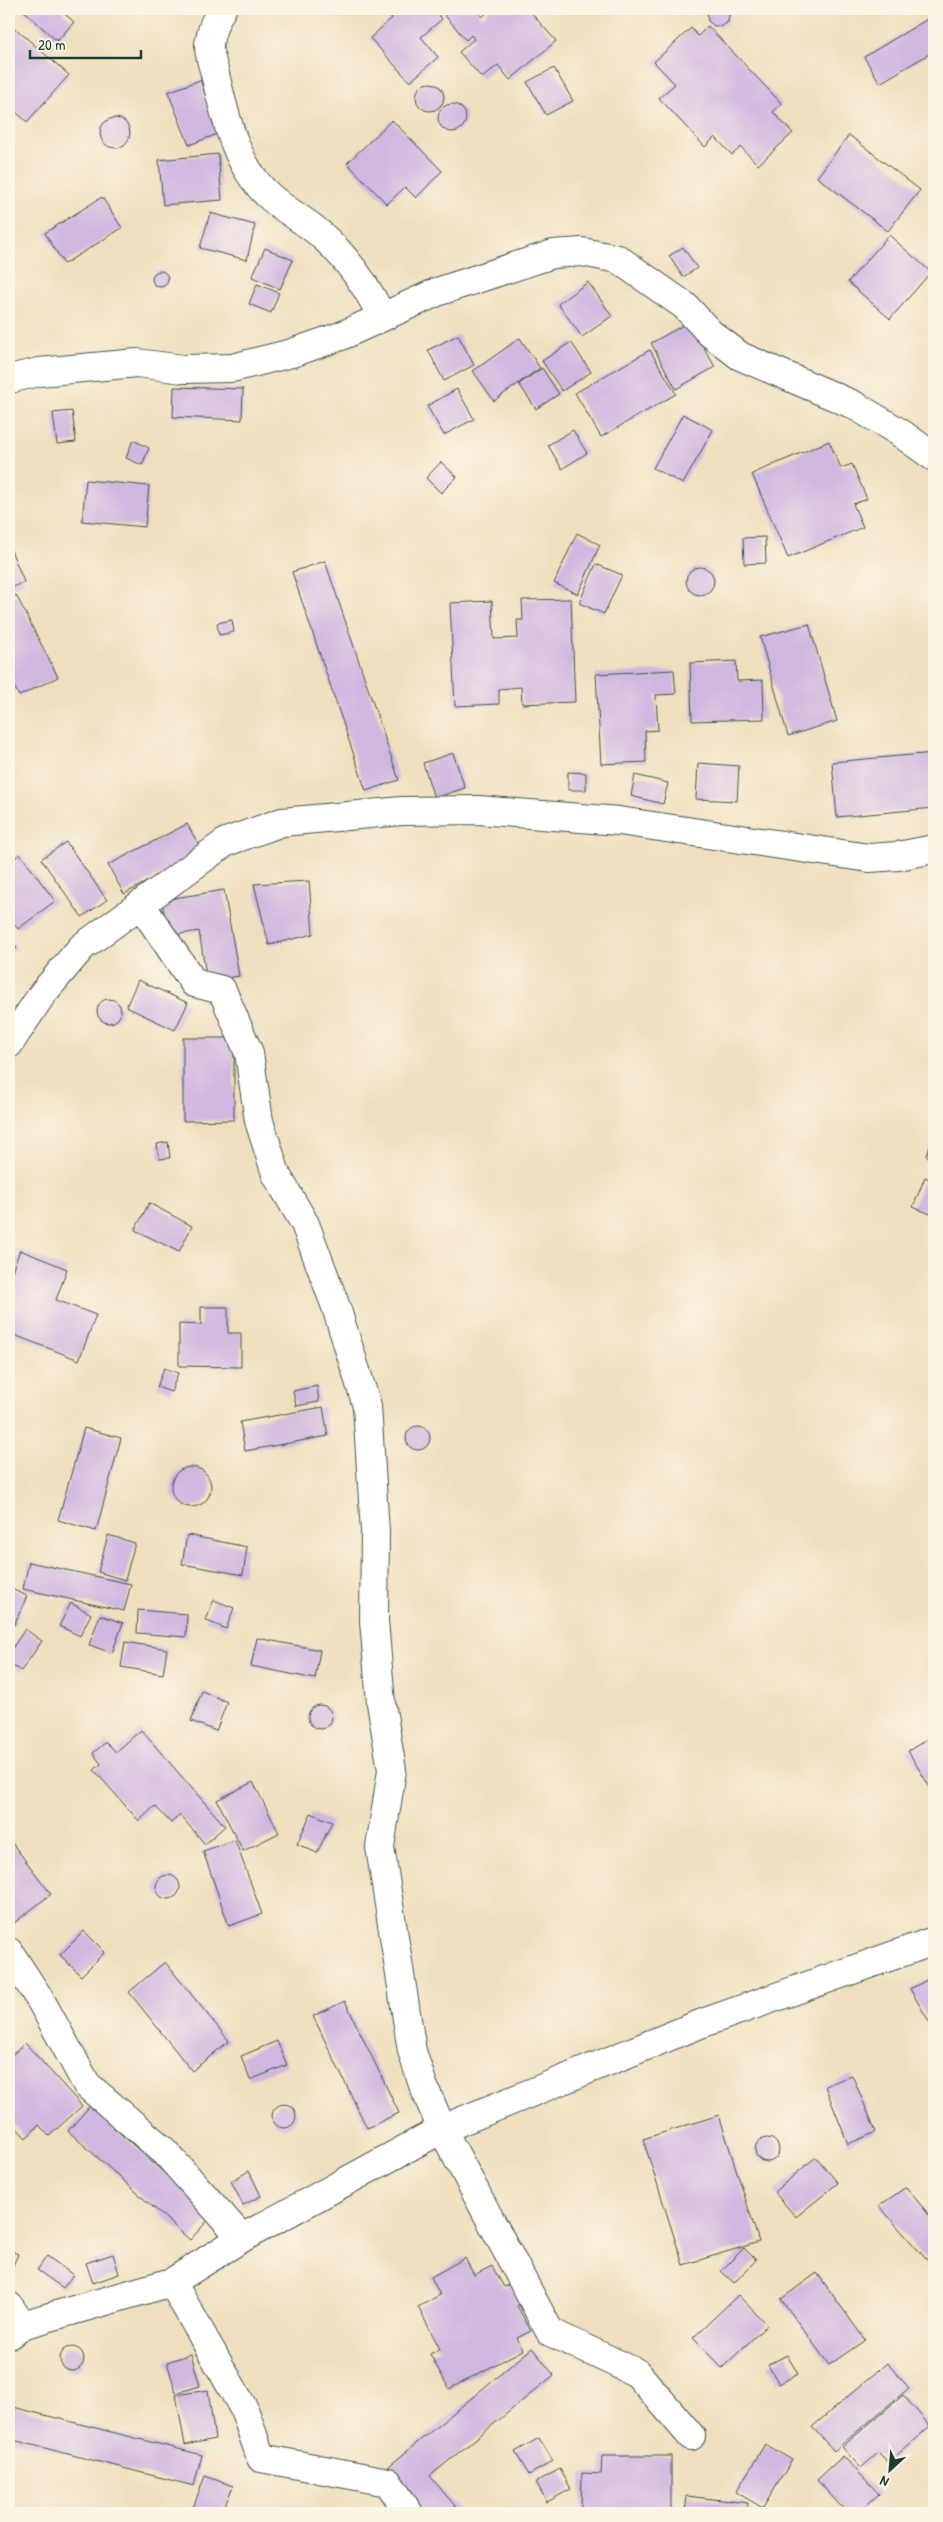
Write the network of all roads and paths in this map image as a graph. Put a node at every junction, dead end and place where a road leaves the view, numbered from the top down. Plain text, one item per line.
1 (222, 9) edge
2 (382, 317) junction
3 (9, 379) edge
4 (934, 457) edge
5 (934, 849) edge
6 (141, 905) junction
7 (9, 1044) edge
8 (934, 1941) edge
9 (9, 1952) edge
10 (442, 2129) junction
11 (242, 2238) junction
12 (172, 2282) junction
13 (13, 2322) edge
14 (691, 2436) dead end
15 (409, 2513) edge

1 - 2 street
2 - 3 street
2 - 4 street
5 - 6 street
6 - 7 street
6 - 10 street
8 - 10 street
9 - 11 street
10 - 11 street
10 - 14 street
11 - 12 street
12 - 13 street
12 - 15 street

